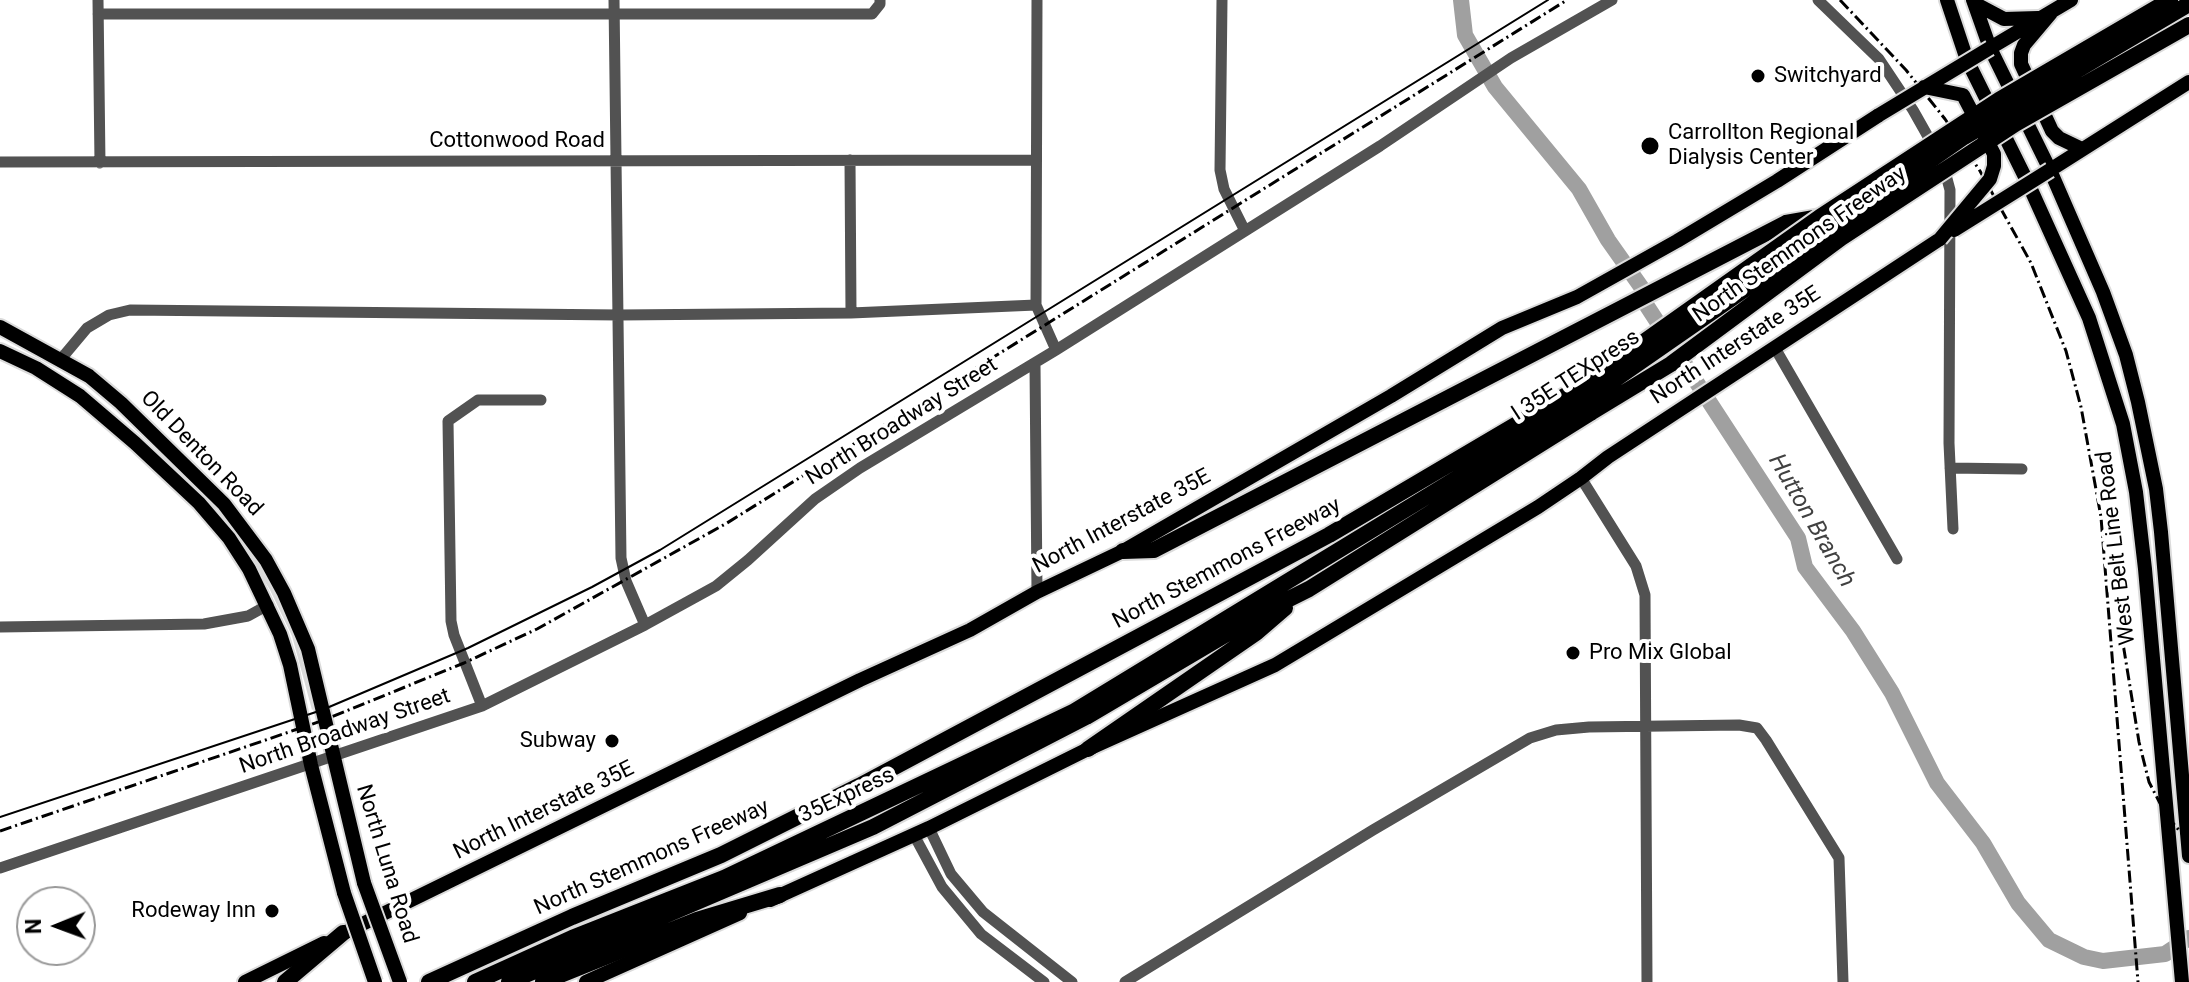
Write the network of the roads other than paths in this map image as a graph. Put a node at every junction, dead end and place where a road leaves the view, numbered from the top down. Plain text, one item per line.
1 (98, 0) edge
2 (880, 0) edge
3 (1037, 0) edge
4 (1222, 0) edge
5 (1612, 0) edge
6 (1818, 0) edge
7 (1947, 0) edge
8 (2071, 0) edge
9 (2170, 0) edge
10 (1974, 2) edge
11 (2189, 4) edge
12 (614, 6) edge
13 (98, 14) junction
14 (2047, 15) junction
15 (2189, 25) edge
16 (1990, 48) junction
17 (1967, 60) junction
18 (2189, 82) edge
19 (1924, 87) junction
20 (2082, 149) junction
21 (617, 160) junction
22 (850, 160) junction
23 (1035, 160) junction
24 (0, 162) edge
25 (100, 163) junction
26 (2050, 170) junction
27 (2028, 183) junction
28 (1820, 217) junction
29 (1245, 231) junction
30 (1940, 239) junction
31 (1036, 305) junction
32 (851, 313) junction
33 (619, 315) junction
34 (0, 327) edge
35 (1775, 348) junction
36 (1056, 350) junction
37 (0, 351) edge
38 (61, 359) junction
39 (1035, 364) junction
40 (1586, 399) junction
41 (541, 400) dead end
42 (1950, 468) junction
43 (2022, 469) dead end
44 (1581, 478) junction
45 (2156, 489) junction
46 (2136, 492) junction
47 (243, 526) junction
48 (1953, 529) dead end
49 (229, 538) junction
50 (1123, 551) junction
51 (1897, 559) dead end
52 (1309, 589) junction
53 (1037, 592) junction
54 (268, 605) junction
55 (645, 625) junction
56 (0, 627) edge
57 (482, 706) junction
58 (1646, 725) junction
59 (1088, 749) junction
60 (332, 758) junction
61 (972, 761) joint
62 (311, 765) junction
63 (2186, 797) edge
64 (2165, 803) junction
65 (2187, 814) edge
66 (929, 828) junction
67 (914, 835) junction
68 (2189, 856) edge
69 (0, 868) edge
70 (780, 895) junction
71 (343, 933) junction
72 (245, 982) edge
73 (285, 982) edge
74 (375, 982) edge
75 (400, 982) edge
76 (429, 982) edge
77 (475, 982) edge
78 (509, 982) edge
79 (543, 982) edge
80 (586, 982) edge
81 (1044, 982) edge
82 (1072, 982) edge
83 (1125, 982) edge
84 (1647, 982) edge
85 (1843, 982) edge
86 (2182, 982) edge

1 - 13 street
2 - 12 street
3 - 23 street
4 - 29 street
5 - 29 street, North Broadway Street
6 - 42 street
7 - 17 main road, West Belt Line Road
8 - 14 main road
9 - 28 highway, North Stemmons Freeway, bridge
10 - 14 main road
10 - 16 main road, West Belt Line Road
11 - 40 highway, I 35E TEXpress, bridge
12 - 13 street
12 - 21 street
13 - 25 street
14 - 16 main road, North Interstate 35E
14 - 20 main road, bridge
15 - 40 highway, North Stemmons Freeway, bridge
16 - 17 main road, North Interstate 35E, bridge
16 - 26 main road, West Belt Line Road, bridge
17 - 19 main road, North Interstate 35E, bridge
17 - 27 main road, West Belt Line Road, bridge
18 - 20 main road, North Interstate 35E
19 - 30 main road, bridge
19 - 50 main road, North Interstate 35E, bridge
20 - 26 main road, North Interstate 35E
21 - 22 street, Cottonwood Road
21 - 25 street, Cottonwood Road
21 - 33 street
22 - 23 street, Cottonwood Road
22 - 32 street
23 - 31 street
24 - 25 street, Cottonwood Road
26 - 27 main road, North Interstate 35E, bridge
26 - 45 main road, West Belt Line Road
27 - 30 main road, North Interstate 35E, bridge
27 - 46 main road, West Belt Line Road
28 - 40 highway, North Stemmons Freeway, bridge
28 - 50 highway
29 - 36 street, North Broadway Street
30 - 35 main road, North Interstate 35E
31 - 32 street
31 - 36 street
32 - 33 street
33 - 38 street
33 - 55 street
34 - 38 main road, Old Denton Road
35 - 44 main road, North Interstate 35E
35 - 51 street
36 - 39 street, North Broadway Street
37 - 49 main road, Old Denton Road
38 - 47 main road, Old Denton Road
39 - 53 street
39 - 55 street, North Broadway Street
40 - 52 highway, North Stemmons Freeway
40 - 61 highway, I 35E TEXpress
40 - 76 highway, North Stemmons Freeway
41 - 57 street
42 - 43 street
42 - 48 street
44 - 58 street
44 - 59 main road, North Interstate 35E
45 - 46 main road
45 - 63 main road, West Belt Line Road
46 - 64 main road, West Belt Line Road
47 - 49 main road
47 - 60 main road, Old Denton Road
49 - 54 main road, Old Denton Road
50 - 53 main road, North Interstate 35E
52 - 59 highway
52 - 78 highway, North Stemmons Freeway
53 - 71 main road, North Interstate 35E
54 - 56 street
54 - 62 main road, Old Denton Road
55 - 57 street, North Broadway Street
57 - 60 street, North Broadway Street
58 - 83 street
58 - 84 street
58 - 85 street
59 - 66 main road, North Interstate 35E
60 - 62 street, North Broadway Street
60 - 75 main road, North Luna Road, bridge
61 - 77 highway, 35Express
62 - 69 street, North Broadway Street
62 - 74 main road, North Luna Road, bridge
63 - 64 street
63 - 65 main road, West Belt Line Road
64 - 65 street
64 - 86 main road, West Belt Line Road
65 - 68 main road, West Belt Line Road
66 - 67 main road, North Interstate 35E
66 - 82 street
67 - 70 main road, North Interstate 35E
67 - 81 street
70 - 79 highway
70 - 80 main road, North Interstate 35E
71 - 72 main road, North Interstate 35E
71 - 73 highway

